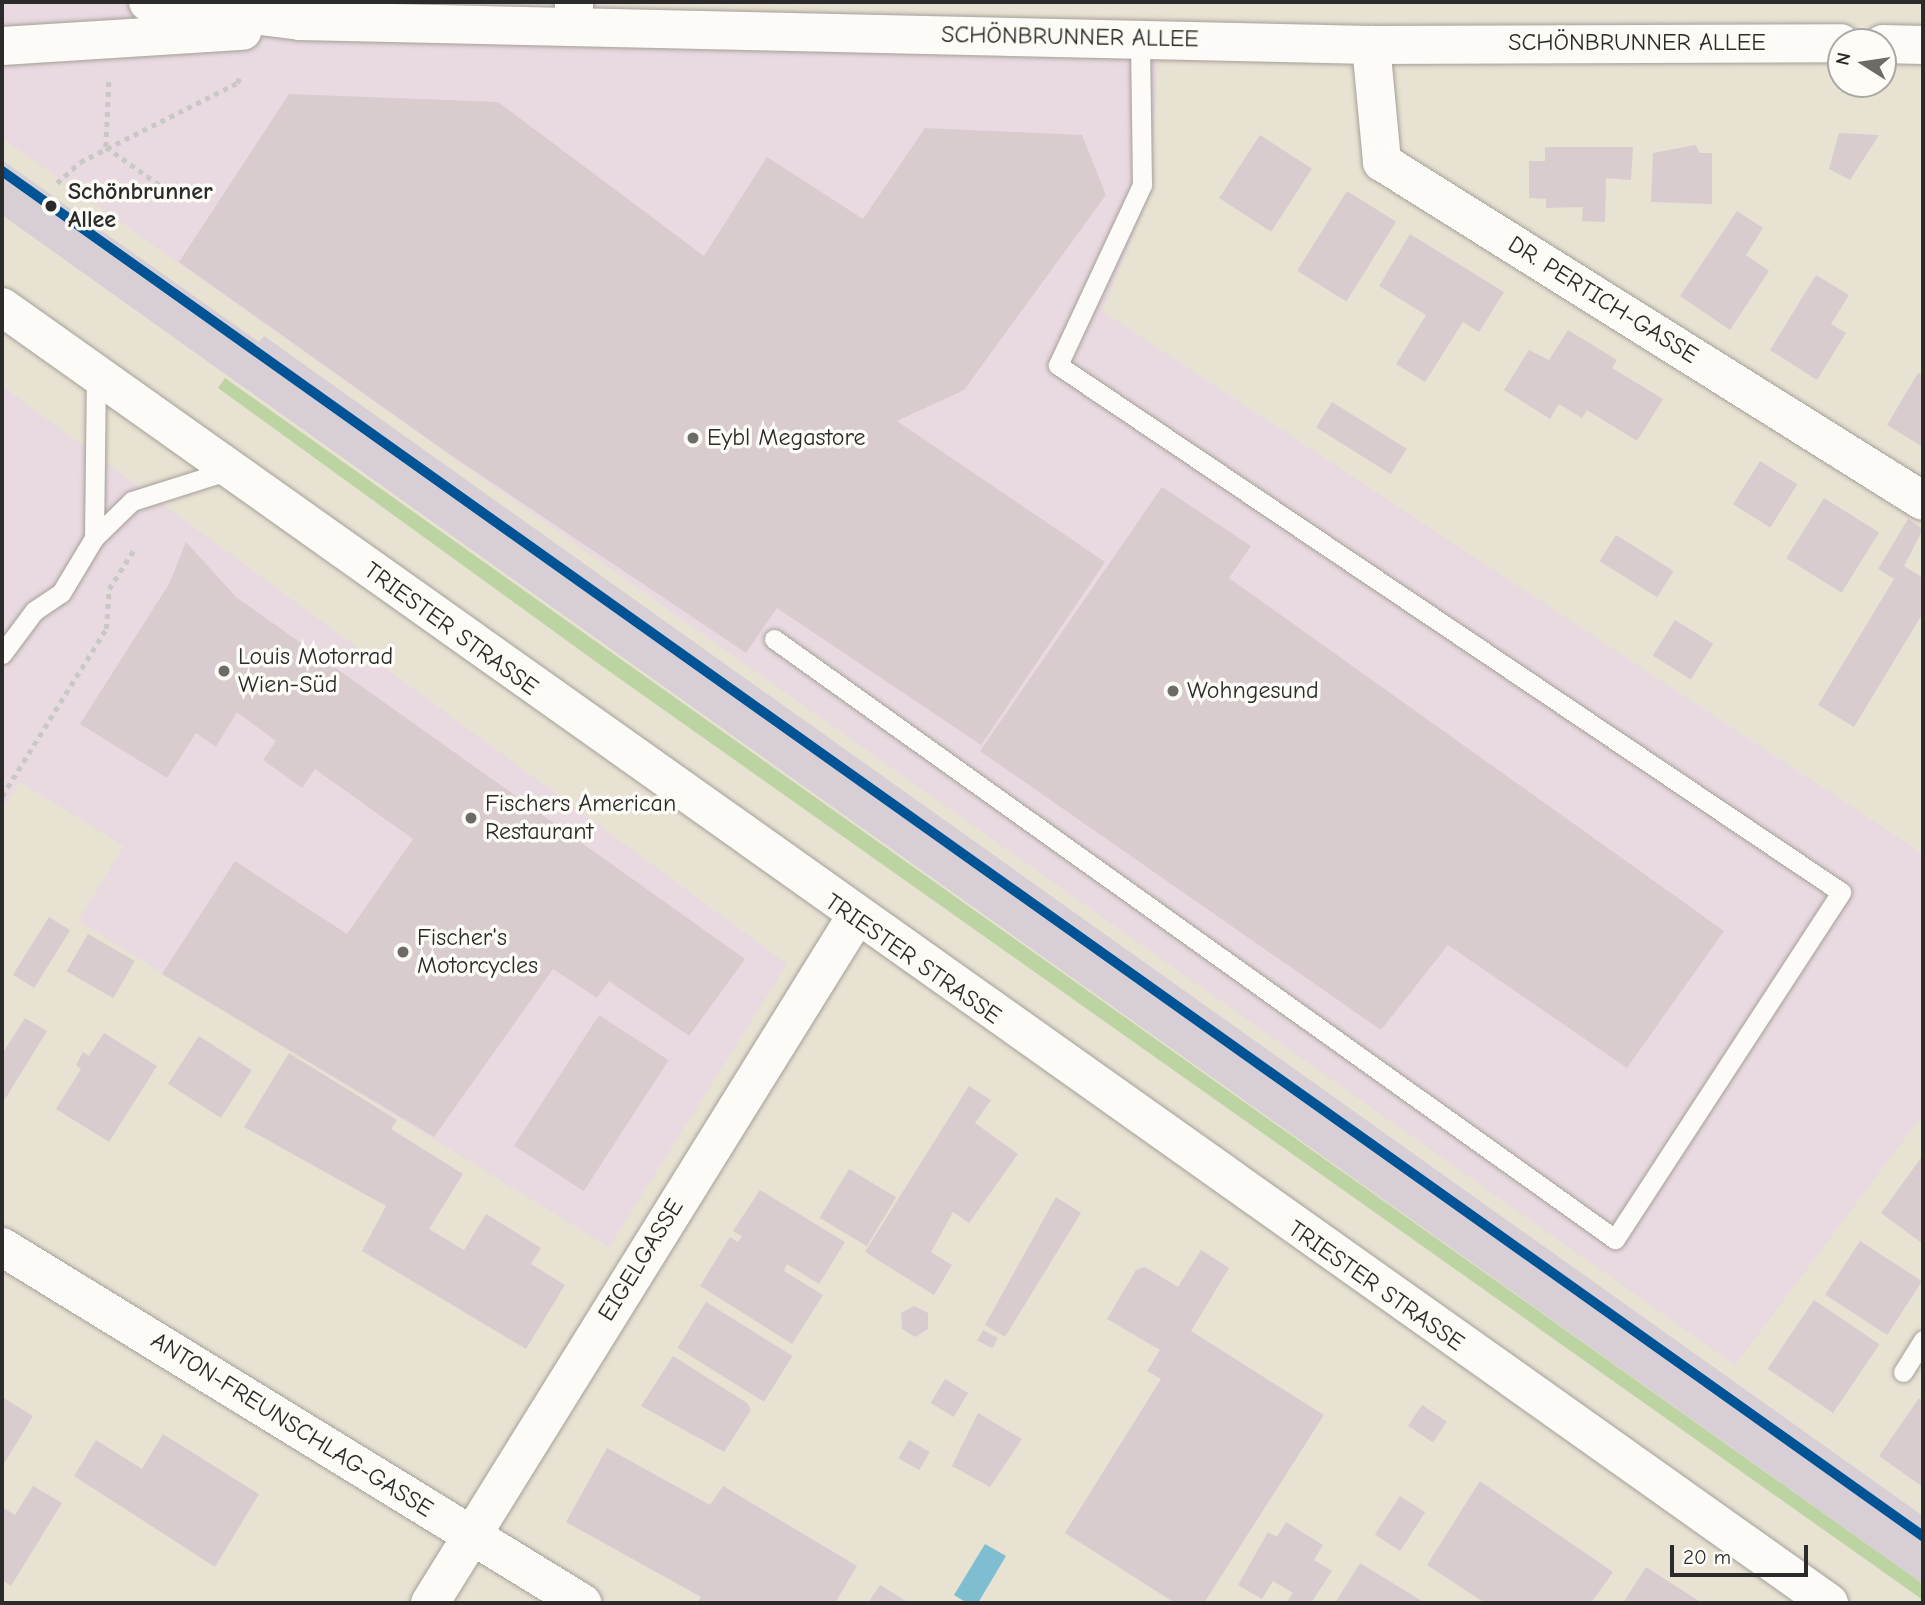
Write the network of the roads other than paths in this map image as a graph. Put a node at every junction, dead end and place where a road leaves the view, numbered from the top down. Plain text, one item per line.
1 (148, 2) edge
2 (574, 13) edge
3 (283, 25) junction
4 (1140, 38) junction
5 (1827, 43) edge
6 (1897, 44) edge
7 (1371, 45) junction
8 (1923, 45) edge
9 (2, 46) edge
10 (2, 307) edge
11 (96, 376) junction
12 (230, 470) junction
13 (1923, 501) edge
14 (94, 538) junction
15 (774, 639) dead end
16 (2, 654) edge
17 (855, 918) junction
18 (2, 1247) edge
19 (1923, 1340) edge
20 (1903, 1372) dead end
21 (471, 1535) junction
22 (430, 1603) edge
23 (582, 1603) edge
24 (1829, 1603) edge

1 - 3 main road
2 - 3 main road, SCHÖNBRUNNER ALLEE
2 - 4 main road, SCHÖNBRUNNER ALLEE
3 - 9 main road
4 - 7 main road, SCHÖNBRUNNER ALLEE
4 - 15 lane
5 - 7 main road, SCHÖNBRUNNER ALLEE
6 - 8 main road
7 - 13 main road, DR. PERTICH-GASSE
10 - 11 main road, TRIESTER STRASSE
11 - 12 main road, TRIESTER STRASSE
11 - 14 lane
12 - 14 lane
12 - 17 main road, TRIESTER STRASSE
14 - 16 lane
17 - 21 main road, EIGELGASSE
17 - 24 main road, TRIESTER STRASSE
18 - 21 main road, ANTON-FREUNSCHLAG-GASSE
19 - 20 lane
21 - 22 main road, EIGELGASSE
21 - 23 main road, ANTON-FREUNSCHLAG-GASSE

